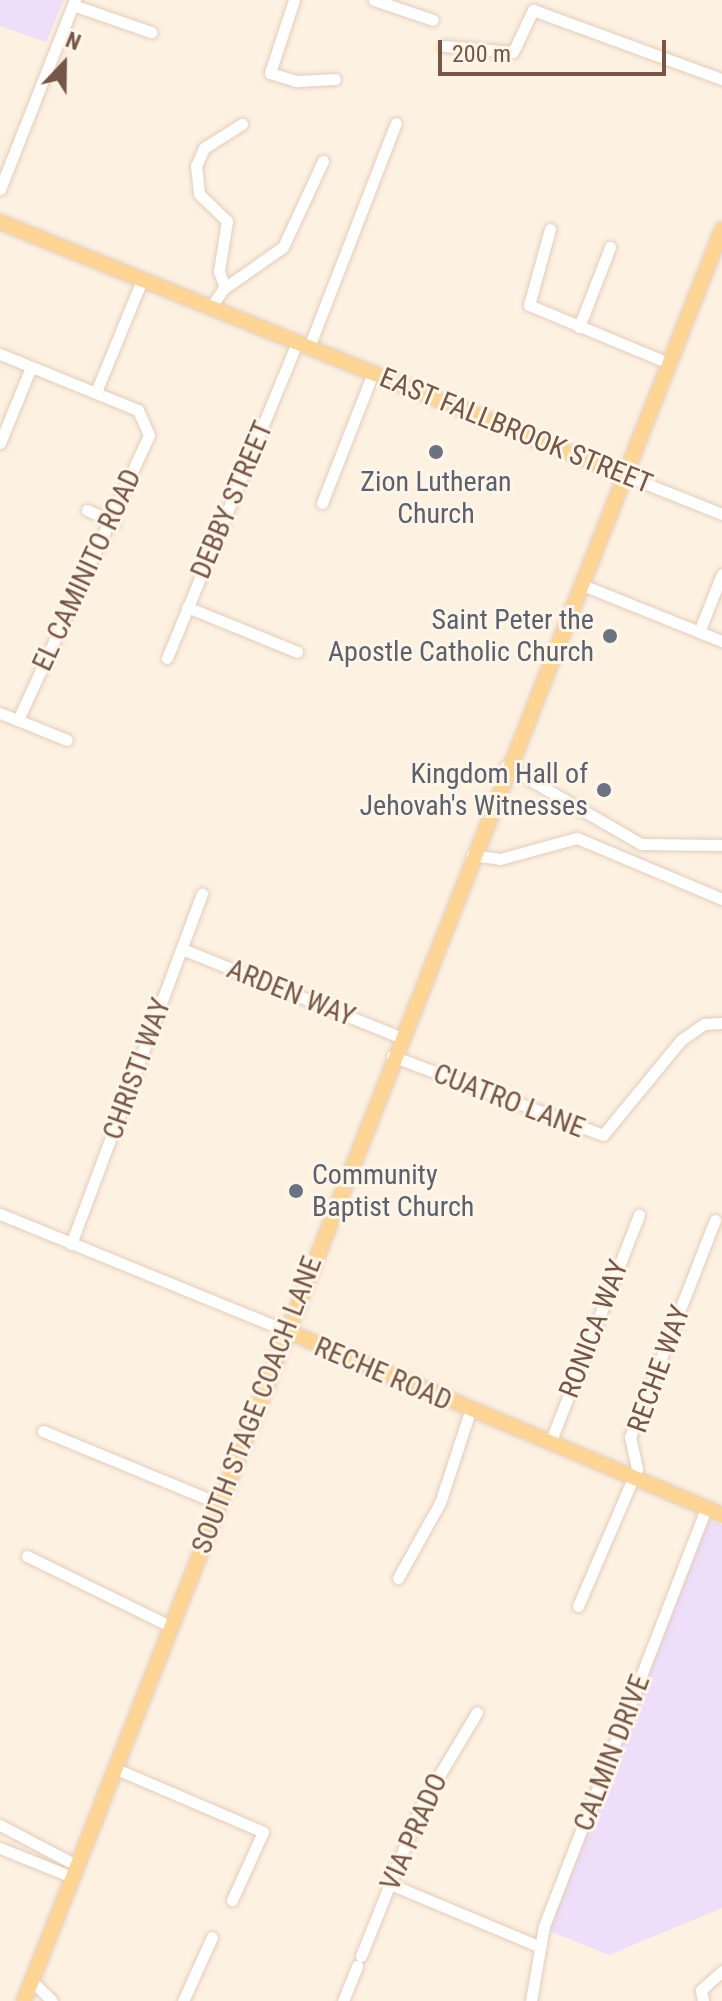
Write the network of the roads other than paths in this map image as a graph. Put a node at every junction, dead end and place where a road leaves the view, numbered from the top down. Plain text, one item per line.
1 (294, 0) edge
2 (374, 0) edge
3 (74, 2) edge
4 (433, 20) dead end
5 (151, 32) dead end
6 (444, 46) dead end
7 (335, 79) dead end
8 (722, 79) edge
9 (396, 123) dead end
10 (242, 124) dead end
11 (323, 161) dead end
12 (0, 189) edge
13 (0, 222) edge
14 (550, 229) dead end
15 (722, 230) edge
16 (610, 247) dead end
17 (717, 256) edge
18 (142, 280) junction
19 (225, 287) junction
20 (211, 307) junction
21 (579, 327) junction
22 (303, 345) junction
23 (0, 354) edge
24 (668, 363) junction
25 (31, 367) junction
26 (373, 373) junction
27 (96, 392) junction
28 (0, 443) edge
29 (624, 475) junction
30 (322, 503) dead end
31 (87, 510) dead end
32 (722, 514) edge
33 (114, 522) junction
34 (722, 574) edge
35 (580, 584) junction
36 (187, 607) junction
37 (699, 632) junction
38 (722, 641) edge
39 (297, 652) dead end
40 (167, 658) dead end
41 (0, 713) edge
42 (18, 720) junction
43 (67, 740) dead end
44 (506, 766) junction
45 (722, 845) edge
46 (472, 855) junction
47 (202, 894) dead end
48 (722, 899) edge
49 (182, 949) junction
50 (722, 1023) edge
51 (400, 1037) junction
52 (392, 1056) junction
53 (0, 1214) edge
54 (639, 1215) dead end
55 (715, 1220) dead end
56 (71, 1244) junction
57 (287, 1331) junction
58 (470, 1411) junction
59 (43, 1431) dead end
60 (550, 1443) junction
61 (632, 1478) junction
62 (218, 1503) junction
63 (706, 1509) junction
64 (722, 1515) edge
65 (27, 1556) dead end
66 (398, 1578) dead end
67 (578, 1606) dead end
68 (170, 1626) junction
69 (477, 1712) dead end
70 (114, 1768) junction
71 (0, 1825) edge
72 (0, 1848) edge
73 (74, 1871) junction
74 (390, 1884) junction
75 (232, 1900) dead end
76 (212, 1937) dead end
77 (538, 1946) junction
78 (722, 1971) edge
79 (32, 1981) junction
80 (24, 2001) edge
81 (52, 2001) edge
82 (183, 2001) edge
83 (343, 2001) edge
84 (531, 2001) edge
85 (703, 2001) edge

1 - 7 street
2 - 4 street
3 - 5 street
3 - 12 street
6 - 8 street
9 - 22 street
10 - 19 street
11 - 19 street
13 - 18 main road, EAST FALLBROOK STREET
14 - 21 street
15 - 17 main road, SOUTH STAGE COACH LANE
16 - 21 street
17 - 24 main road, SOUTH STAGE COACH LANE
18 - 20 main road, EAST FALLBROOK STREET
18 - 27 street
19 - 20 street
20 - 22 main road, EAST FALLBROOK STREET
21 - 24 street
22 - 26 main road, EAST FALLBROOK STREET
22 - 36 street, DEBBY STREET
23 - 25 street
24 - 29 main road, SOUTH STAGE COACH LANE
25 - 27 street
25 - 28 street
26 - 29 main road, EAST FALLBROOK STREET
26 - 30 street
27 - 33 street, EL CAMINITO ROAD
29 - 32 street, EAST FALLBROOK STREET
29 - 35 main road, SOUTH STAGE COACH LANE
31 - 33 street
33 - 42 street, EL CAMINITO ROAD
34 - 37 street
35 - 37 street
35 - 44 main road, SOUTH STAGE COACH LANE
36 - 39 street
36 - 40 street, DEBBY STREET
37 - 38 street
41 - 42 street
42 - 43 street
44 - 45 street
44 - 46 main road, SOUTH STAGE COACH LANE
46 - 48 street
46 - 51 main road, SOUTH STAGE COACH LANE
47 - 49 street, CHRISTI WAY
49 - 51 street, ARDEN WAY
49 - 56 street, CHRISTI WAY
50 - 52 street, CUATRO LANE
51 - 52 main road, SOUTH STAGE COACH LANE
52 - 57 main road, SOUTH STAGE COACH LANE
53 - 56 street, RECHE ROAD
54 - 60 street, RONICA WAY
55 - 61 street, RECHE WAY
56 - 57 street, RECHE ROAD
57 - 58 main road, RECHE ROAD
57 - 62 main road, SOUTH STAGE COACH LANE
58 - 60 main road, RECHE ROAD
58 - 66 street
59 - 62 street
60 - 61 main road, RECHE ROAD
61 - 63 main road, RECHE ROAD
61 - 67 street, RECHE WAY
62 - 68 main road, SOUTH STAGE COACH LANE
63 - 64 main road, RECHE ROAD
63 - 77 street, CALMIN DRIVE
65 - 68 street
68 - 70 main road, SOUTH STAGE COACH LANE
69 - 74 street, VIA PRADO
70 - 73 main road, SOUTH STAGE COACH LANE
70 - 75 street
71 - 73 street
72 - 73 street
73 - 79 main road, SOUTH STAGE COACH LANE
74 - 77 street
74 - 83 street, VIA PRADO
76 - 82 street
77 - 84 street, CALMIN DRIVE
78 - 85 street
79 - 80 main road, SOUTH STAGE COACH LANE
79 - 81 street

